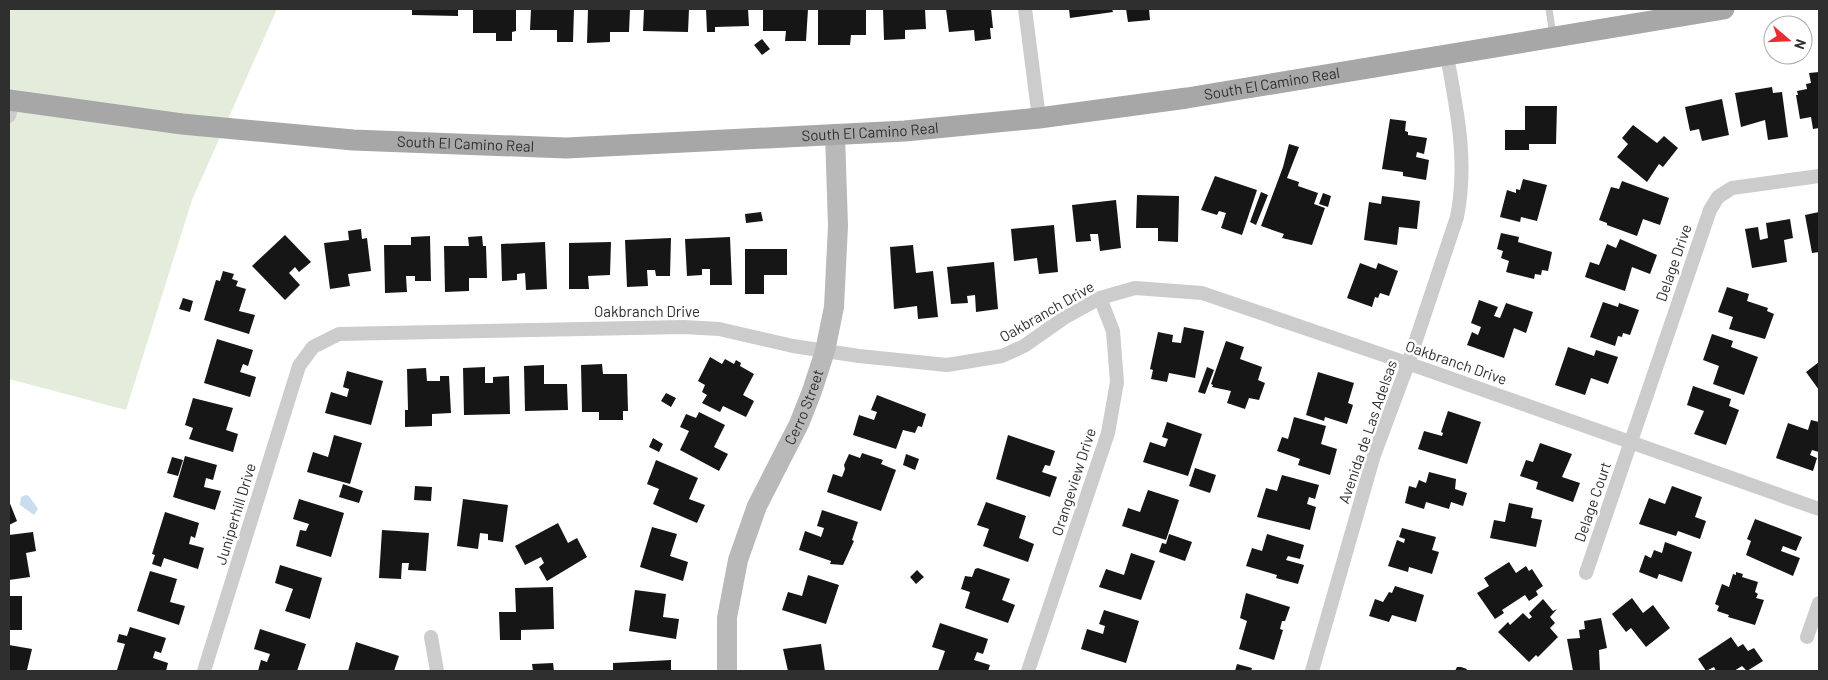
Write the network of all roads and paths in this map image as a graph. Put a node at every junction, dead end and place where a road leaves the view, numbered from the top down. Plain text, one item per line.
1 (1025, 9) edge
2 (1549, 9) edge
3 (1724, 9) edge
4 (1554, 38) junction
5 (1447, 56) junction
6 (10, 105) edge
7 (1039, 118) junction
8 (835, 134) junction
9 (1819, 176) edge
10 (1100, 298) junction
11 (825, 351) junction
12 (1408, 364) junction
13 (298, 366) joint
14 (1631, 442) junction
15 (1819, 509) edge
16 (1586, 573) dead end
17 (1819, 603) edge
18 (431, 637) dead end
19 (1807, 637) dead end
20 (204, 671) edge
21 (437, 671) edge
22 (727, 671) edge
23 (1028, 671) edge
24 (1312, 671) edge

1 - 7 street
2 - 4 lane
3 - 4 main road, South El Camino Real
4 - 5 main road, South El Camino Real
5 - 7 main road, South El Camino Real
5 - 12 street, Avenida de Las Adelsas
6 - 8 main road, South El Camino Real
7 - 8 main road, South El Camino Real
8 - 11 street, Cerro Street
9 - 14 street, Delage Drive
10 - 11 street, Oakbranch Drive
10 - 12 street, Oakbranch Drive
10 - 23 street, Orangeview Drive
11 - 13 street, Oakbranch Drive
11 - 22 street, Cerro Street
12 - 14 street, Oakbranch Drive
12 - 24 street, Avenida de Las Adelsas
13 - 20 street, Juniperhill Drive
14 - 15 street, Oakbranch Drive
14 - 16 street, Delage Court
17 - 19 street
18 - 21 street

